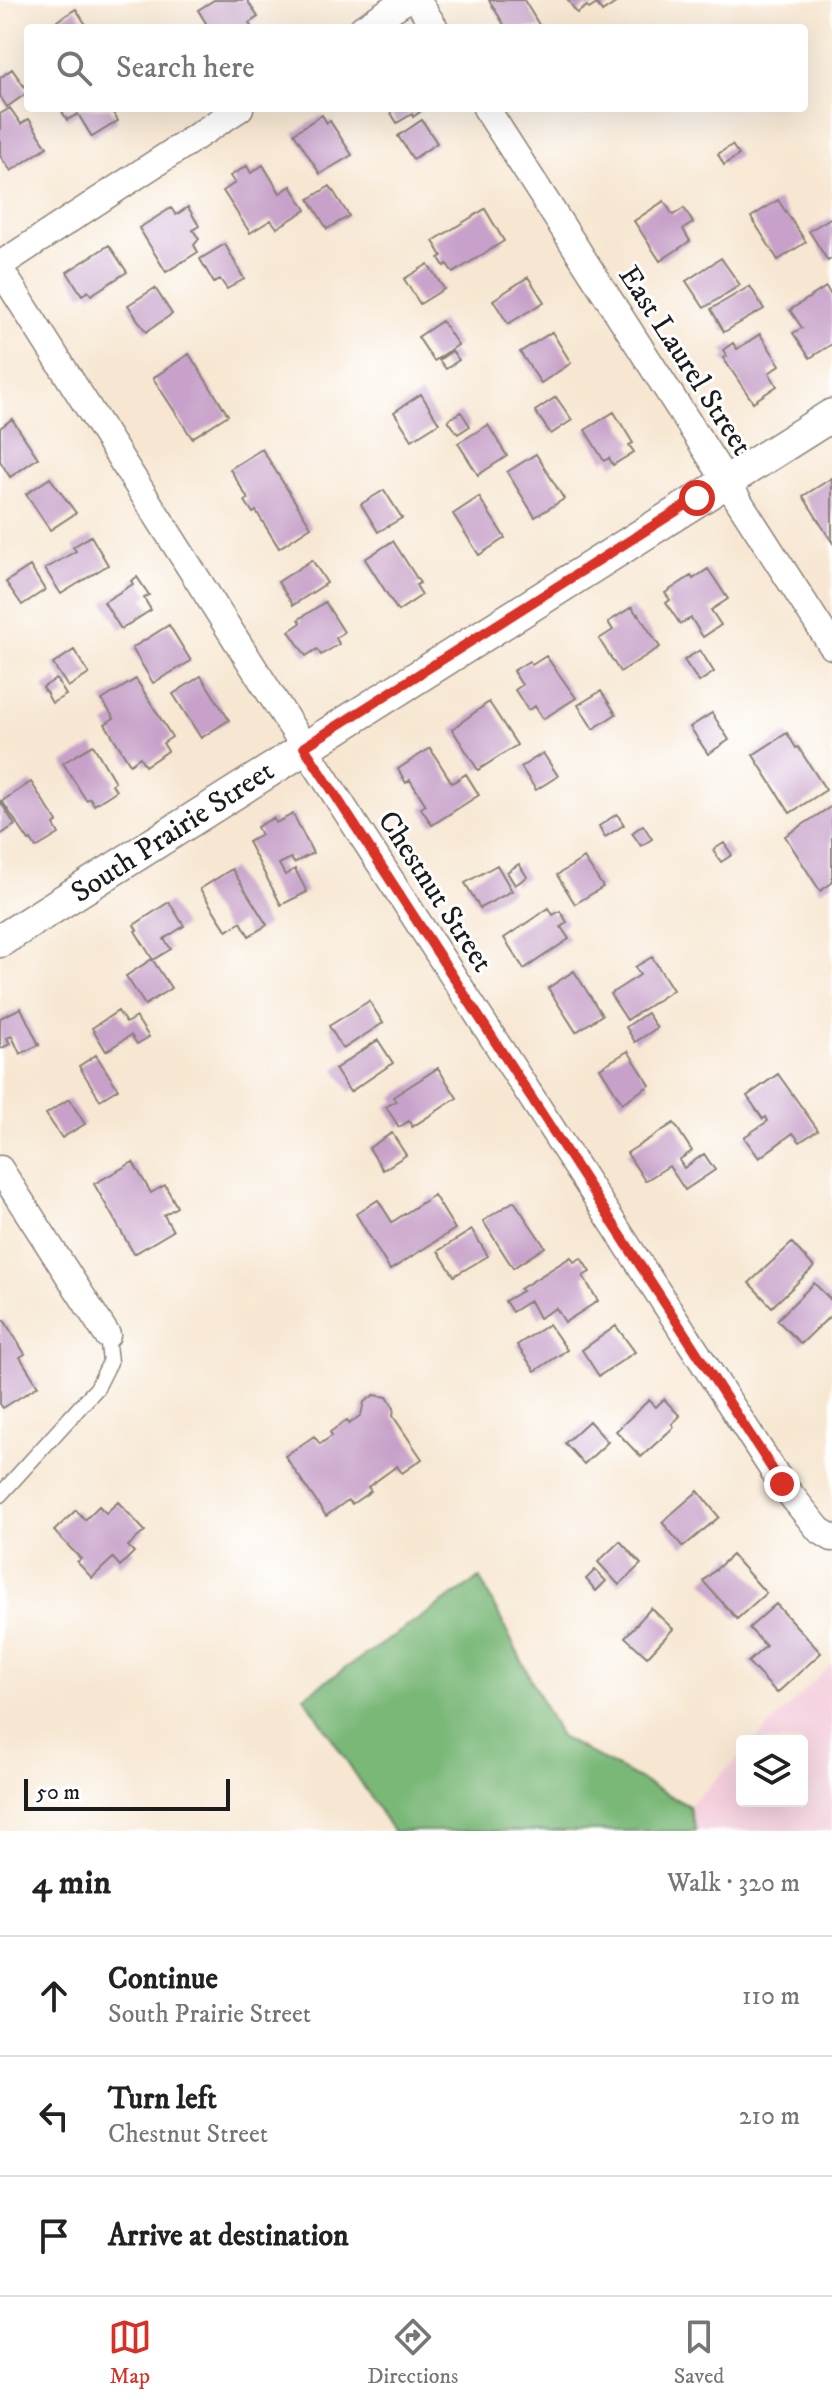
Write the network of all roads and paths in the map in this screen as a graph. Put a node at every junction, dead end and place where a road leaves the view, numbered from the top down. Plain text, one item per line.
1 (406, 0) edge
2 (417, 0) edge
3 (369, 24) edge
4 (432, 24) edge
5 (234, 112) edge
6 (489, 112) edge
7 (0, 267) edge
8 (832, 415) edge
9 (725, 481) junction
10 (832, 646) edge
11 (304, 747) junction
12 (0, 941) edge
13 (0, 1169) edge
14 (107, 1335) joint
15 (0, 1495) edge
16 (832, 1538) edge

1 - 3 street
2 - 4 street
5 - 7 street
6 - 9 street, East Laurel Street
7 - 11 street, Chestnut Street
8 - 9 street, South Prairie Street
9 - 10 street, East Laurel Street
9 - 11 street, South Prairie Street
11 - 12 street, South Prairie Street
11 - 16 street, Chestnut Street
13 - 14 street
14 - 15 lane

